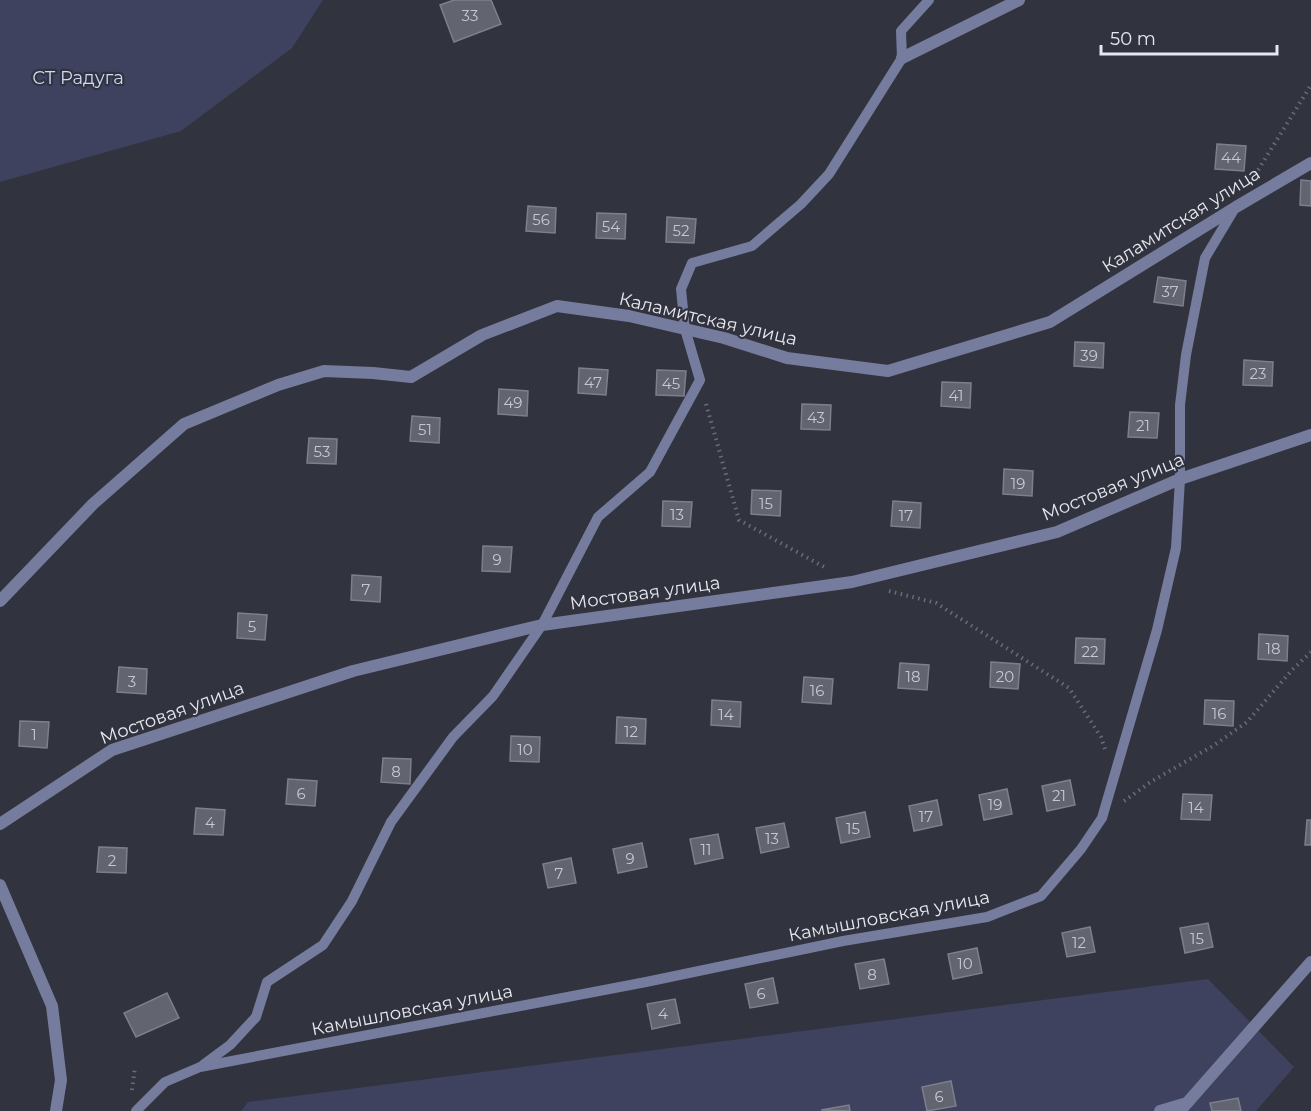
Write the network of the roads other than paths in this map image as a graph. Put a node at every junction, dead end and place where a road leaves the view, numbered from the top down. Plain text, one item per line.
1 (929, 0) edge
2 (1019, 0) edge
3 (902, 58) junction
4 (1311, 163) edge
5 (1236, 207) junction
6 (685, 329) junction
7 (1311, 435) edge
8 (1180, 479) junction
9 (0, 601) edge
10 (542, 625) junction
11 (0, 824) edge
12 (0, 885) edge
13 (1311, 962) edge
14 (200, 1067) junction
15 (1184, 1107) edge
16 (56, 1111) edge
17 (136, 1111) edge
18 (1160, 1111) edge

1 - 3 lane
2 - 3 street
3 - 6 lane, Камышловская улица
4 - 5 street, Каламитская улица
5 - 6 street, Каламитская улица
5 - 8 lane, Камышловская улица
6 - 9 street, Каламитская улица
6 - 10 lane, Камышловская улица
7 - 8 street, Мостовая улица
8 - 10 street, Мостовая улица
8 - 14 lane, Камышловская улица
10 - 11 street, Мостовая улица
10 - 14 lane, Камышловская улица
12 - 16 street
13 - 15 street
14 - 17 lane, Камышловская улица
15 - 18 street

